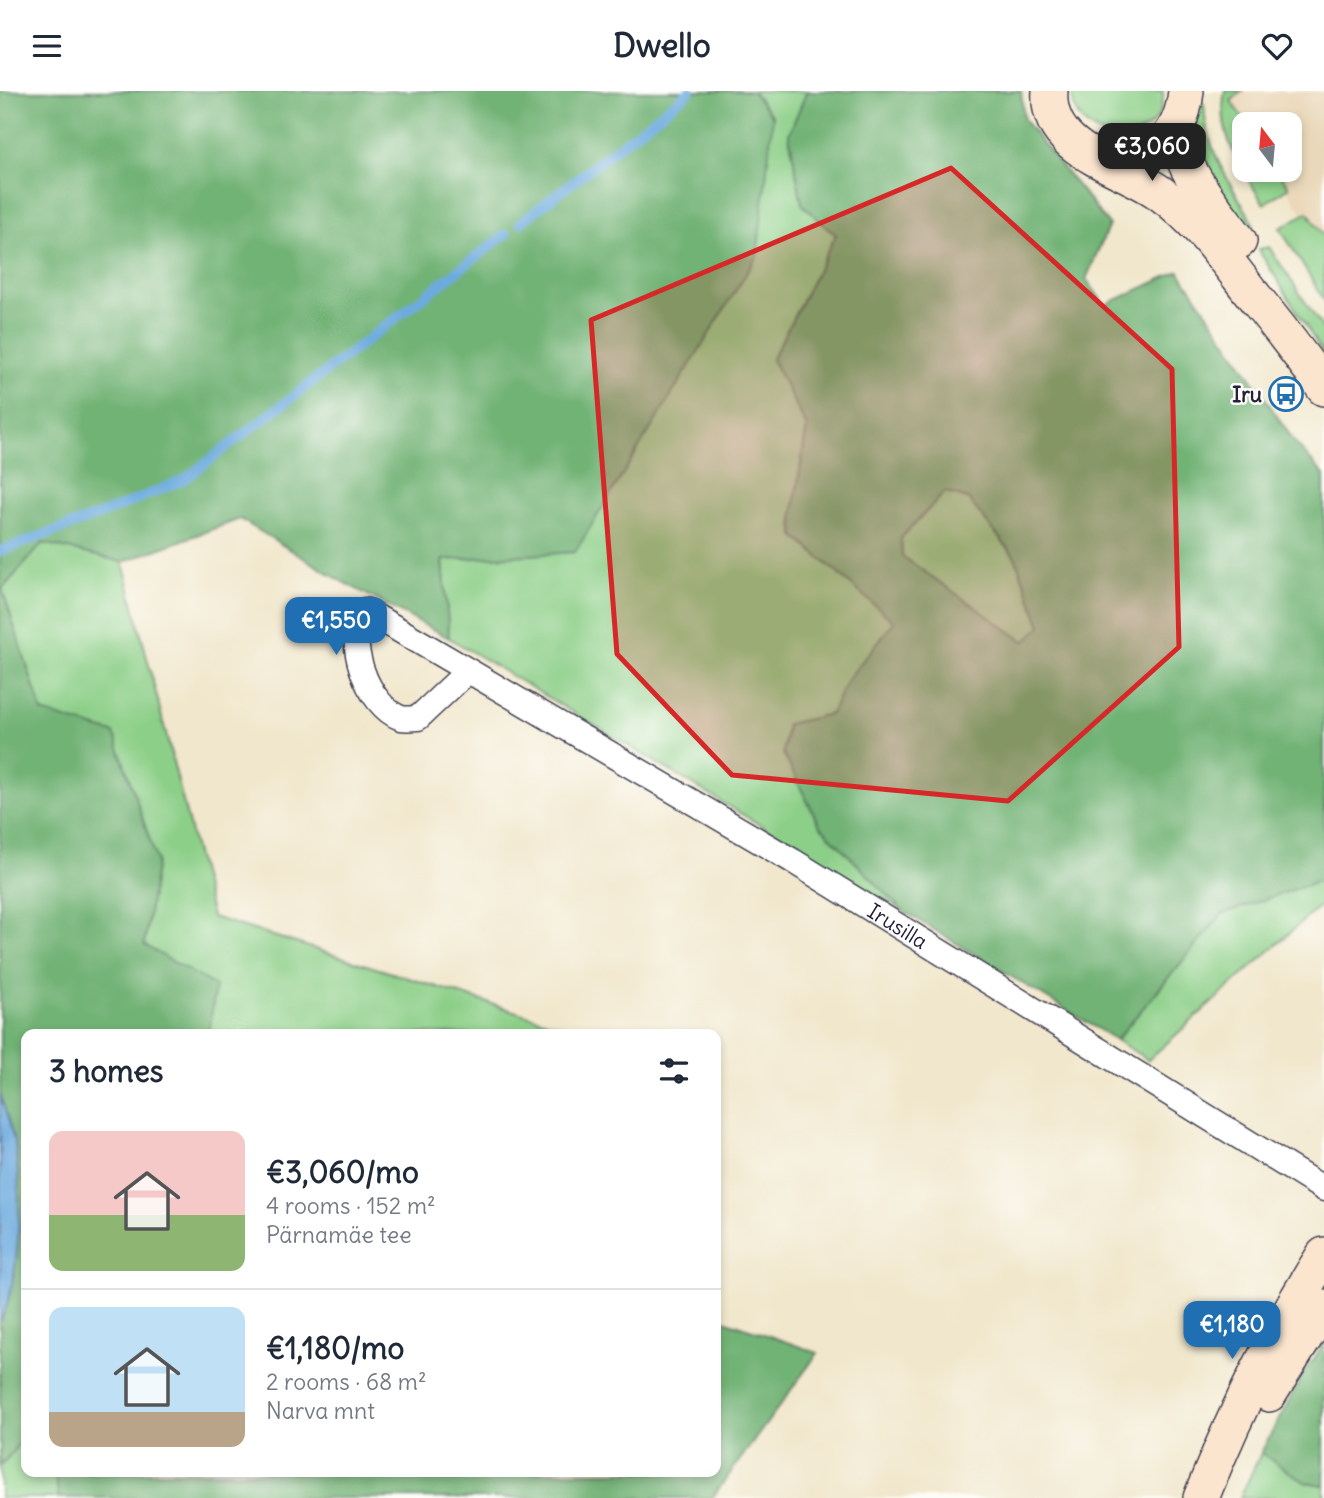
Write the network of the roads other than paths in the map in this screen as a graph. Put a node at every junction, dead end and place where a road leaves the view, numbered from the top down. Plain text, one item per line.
1 (1050, 91) edge
2 (1186, 91) edge
3 (1175, 131) junction
4 (1100, 159) junction
5 (1318, 380) edge
6 (468, 671) junction
7 (1324, 1189) edge
8 (1324, 1255) edge
9 (1324, 1307) edge
10 (1201, 1498) edge
11 (1211, 1498) edge

1 - 4 main road
2 - 3 main road
3 - 4 main road
3 - 5 main road
4 - 5 main road
6 - 6 street, Irusilla
6 - 7 street, Irusilla
8 - 10 main road
9 - 11 main road

